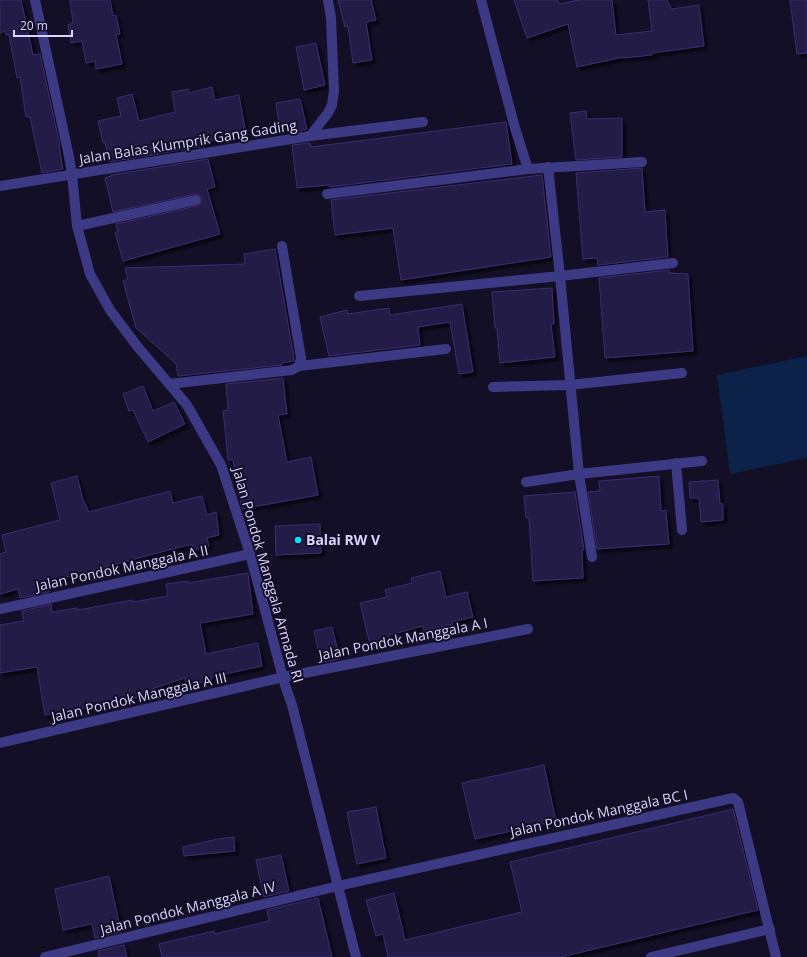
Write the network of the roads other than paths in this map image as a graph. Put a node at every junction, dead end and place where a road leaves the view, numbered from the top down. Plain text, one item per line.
1 (35, 0) edge
2 (328, 0) edge
3 (481, 0) edge
4 (423, 122) dead end
5 (310, 136) junction
6 (642, 162) dead end
7 (548, 167) junction
8 (528, 169) junction
9 (72, 174) junction
10 (0, 186) edge
11 (327, 194) dead end
12 (196, 200) dead end
13 (77, 226) junction
14 (282, 246) dead end
15 (673, 263) dead end
16 (560, 276) junction
17 (359, 296) dead end
18 (446, 350) dead end
19 (299, 366) junction
20 (682, 373) dead end
21 (169, 384) junction
22 (570, 385) junction
23 (493, 387) dead end
24 (702, 461) dead end
25 (676, 463) junction
26 (579, 474) junction
27 (526, 482) dead end
28 (682, 530) dead end
29 (250, 554) junction
30 (592, 557) dead end
31 (0, 609) edge
32 (528, 629) dead end
33 (284, 677) junction
34 (0, 743) edge
35 (338, 886) junction
36 (770, 928) junction
37 (45, 957) edge
38 (356, 957) edge
39 (651, 957) edge
40 (776, 957) edge

1 - 9 street, Jalan Pondok Manggala Armada RI
2 - 5 street, Jalan Balas Klumprik Gang Gading
3 - 8 street
4 - 5 street
5 - 9 street, Jalan Balas Klumprik Gang Gading
6 - 7 street
7 - 8 street
7 - 16 street
8 - 11 street
9 - 10 street, Jalan Balas Klumprik Gang Gading
9 - 13 street, Jalan Pondok Manggala Armada RI
12 - 13 street
13 - 21 street, Jalan Pondok Manggala Armada RI
14 - 19 street
15 - 16 street
16 - 17 street
16 - 22 street
18 - 19 street
19 - 21 street
20 - 22 street
21 - 29 street, Jalan Pondok Manggala Armada RI
22 - 23 street
22 - 26 street
24 - 25 street
25 - 26 street
25 - 28 street
26 - 27 street
26 - 30 street
29 - 31 street, Jalan Pondok Manggala A II
29 - 33 street, Jalan Pondok Manggala Armada RI
32 - 33 street, Jalan Pondok Manggala A I
33 - 34 street, Jalan Pondok Manggala A III
33 - 35 street, Jalan Pondok Manggala Armada RI
35 - 36 street, Jalan Pondok Manggala BC I
35 - 37 street, Jalan Pondok Manggala A IV
35 - 38 street, Jalan Pondok Manggala Armada RI
36 - 39 street
36 - 40 street

